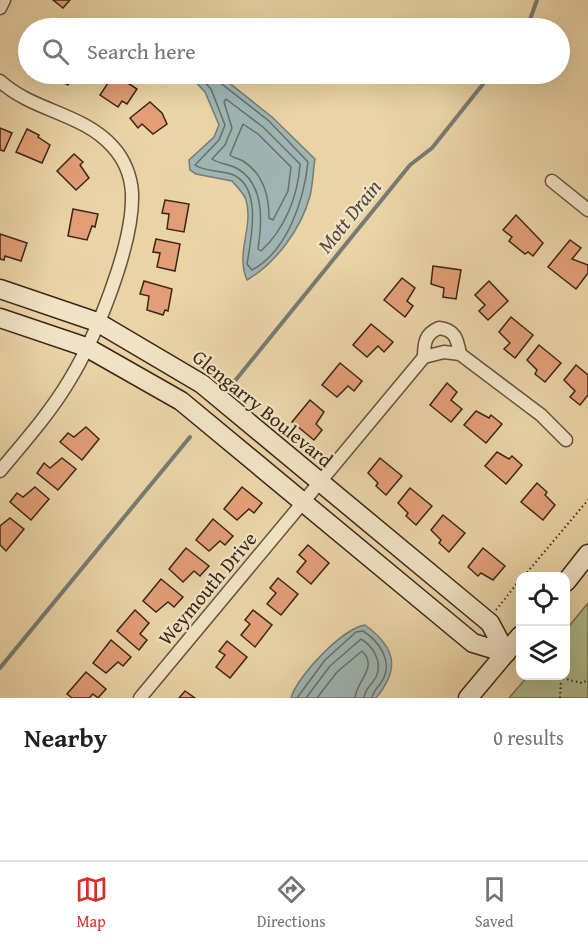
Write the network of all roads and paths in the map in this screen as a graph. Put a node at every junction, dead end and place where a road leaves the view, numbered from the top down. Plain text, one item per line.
1 (4, 0) edge
2 (0, 8) edge
3 (0, 81) edge
4 (552, 181) dead end
5 (588, 210) edge
6 (0, 289) edge
7 (0, 318) edge
8 (97, 322) junction
9 (86, 347) junction
10 (460, 354) junction
11 (424, 357) junction
12 (566, 440) dead end
13 (0, 471) edge
14 (320, 482) junction
15 (588, 500) edge
16 (303, 502) junction
17 (588, 554) edge
18 (527, 572) edge
19 (570, 577) edge
20 (443, 584) junction
21 (516, 585) edge
22 (426, 605) junction
23 (492, 615) dead end
24 (516, 641) edge
25 (506, 653) junction
26 (562, 680) edge
27 (570, 680) edge
28 (588, 680) edge
29 (140, 698) edge
30 (468, 698) edge
31 (561, 698) edge

1 - 2 street
3 - 8 street
4 - 5 street
6 - 8 street, Glengarry Boulevard
7 - 9 street
8 - 9 street
8 - 14 street, Glengarry Boulevard
9 - 13 street
9 - 16 street
10 - 11 street
10 - 11 street, Weymouth Drive
10 - 12 street
11 - 14 street, Weymouth Drive
14 - 16 street, Weymouth Drive
14 - 20 street, Glengarry Boulevard
15 - 18 path
16 - 22 street
16 - 29 street, Weymouth Drive
17 - 19 street
20 - 22 street
20 - 25 street, Glengarry Boulevard
21 - 23 path
22 - 25 street
24 - 25 street
25 - 30 street
26 - 31 path
27 - 28 path

